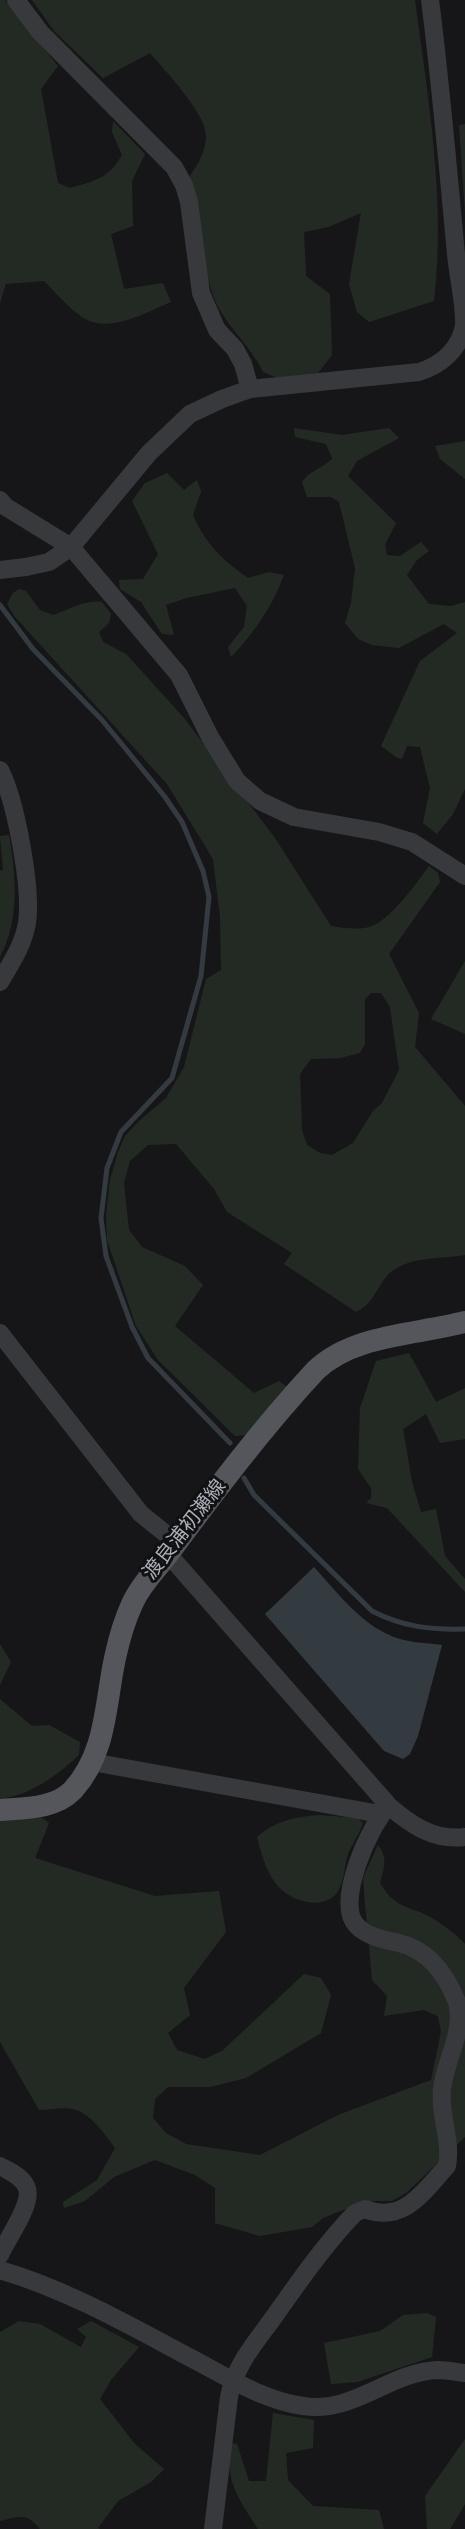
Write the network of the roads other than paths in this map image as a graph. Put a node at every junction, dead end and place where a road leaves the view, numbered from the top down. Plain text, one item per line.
1 (16, 0) edge
2 (430, 0) edge
3 (250, 389) junction
4 (0, 500) edge
5 (71, 547) junction
6 (0, 570) edge
7 (0, 770) edge
8 (465, 876) edge
9 (0, 982) edge
10 (465, 1322) edge
11 (0, 1333) edge
12 (172, 1548) junction
13 (92, 1762) junction
14 (0, 1810) edge
15 (385, 1810) junction
16 (465, 1837) edge
17 (0, 2166) edge
18 (0, 2255) edge
19 (0, 2270) edge
20 (465, 2373) edge
21 (232, 2380) junction
22 (213, 2529) edge

1 - 3 street
2 - 3 street
3 - 5 street
4 - 5 street
5 - 6 street
5 - 8 street
7 - 9 street
10 - 12 main road, 渡良浦初瀬線
11 - 12 street
12 - 13 main road, 渡良浦初瀬線
12 - 15 street
13 - 14 main road, 渡良浦初瀬線
13 - 15 street
15 - 16 street
15 - 21 street
17 - 18 street
19 - 21 street
20 - 21 street
21 - 22 street

